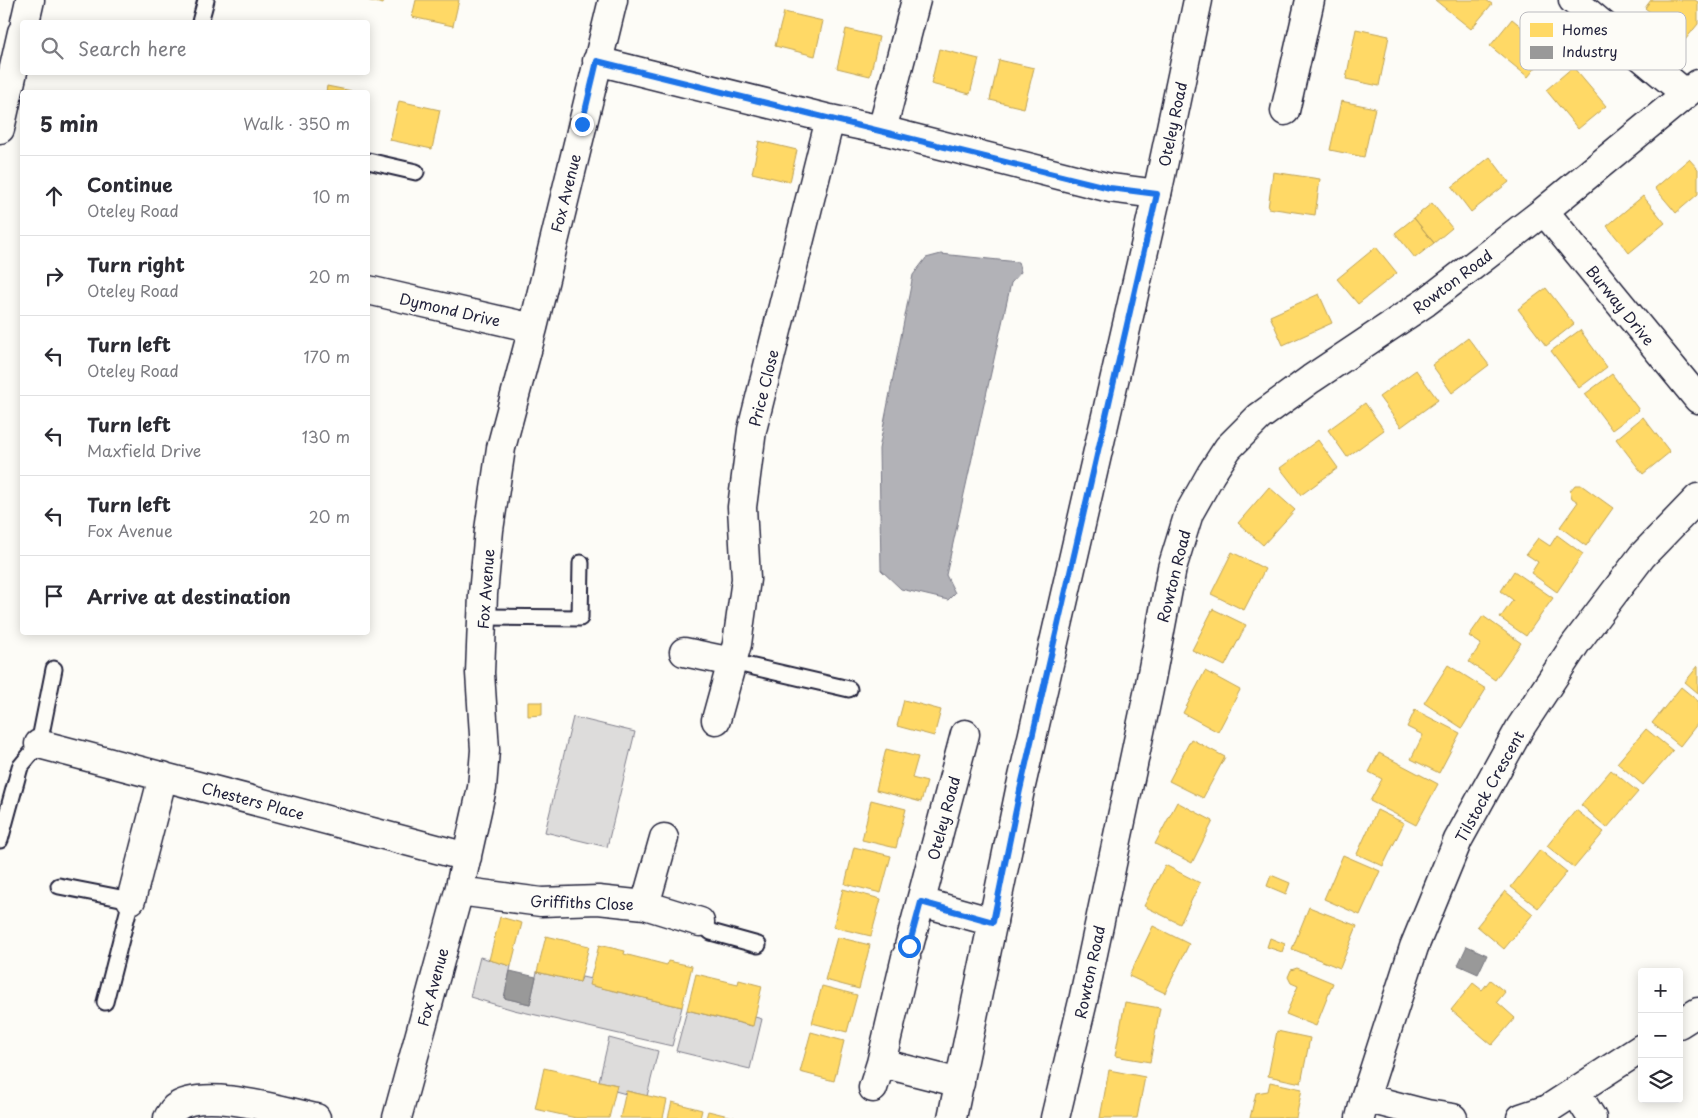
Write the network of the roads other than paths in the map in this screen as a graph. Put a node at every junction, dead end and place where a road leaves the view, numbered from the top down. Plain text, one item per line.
1 (30, 0) edge
2 (206, 0) edge
3 (612, 0) edge
4 (916, 0) edge
5 (1198, 0) edge
6 (1310, 0) edge
7 (1573, 0) edge
8 (1589, 12) edge
9 (25, 20) edge
10 (201, 20) edge
11 (20, 41) edge
12 (597, 61) junction
13 (1667, 70) edge
14 (1692, 89) edge
15 (1285, 111) dead end
16 (830, 119) junction
17 (0, 129) edge
18 (882, 130) junction
19 (370, 161) edge
20 (416, 172) dead end
21 (1157, 194) junction
22 (1544, 211) junction
23 (370, 290) edge
24 (532, 328) junction
25 (1698, 400) edge
26 (1698, 498) edge
27 (582, 563) dead end
28 (482, 617) junction
29 (684, 652) dead end
30 (732, 662) junction
31 (54, 668) dead end
32 (849, 689) dead end
33 (716, 720) dead end
34 (965, 734) dead end
35 (39, 744) junction
36 (163, 776) junction
37 (664, 838) dead end
38 (0, 840) edge
39 (467, 857) junction
40 (59, 886) dead end
41 (459, 890) junction
42 (130, 900) junction
43 (921, 902) junction
44 (646, 905) junction
45 (700, 922) joint
46 (993, 922) junction
47 (758, 945) dead end
48 (105, 1002) dead end
49 (1698, 1012) edge
50 (1683, 1021) edge
51 (1638, 1051) edge
52 (881, 1063) junction
53 (960, 1083) junction
54 (873, 1088) dead end
55 (1575, 1091) junction
56 (1362, 1108) edge
57 (168, 1118) edge
58 (316, 1118) edge
59 (397, 1118) edge
60 (952, 1118) edge
61 (1055, 1118) edge
62 (1453, 1118) edge
63 (1521, 1118) edge
64 (1592, 1118) edge

1 - 9 main road
2 - 10 lane
3 - 12 main road, Fox Avenue
4 - 18 main road
5 - 21 main road, Oteley Road
6 - 15 main road
7 - 8 main road
11 - 17 main road
12 - 16 main road
12 - 24 main road, Fox Avenue
13 - 14 main road
14 - 22 main road, Rowton Road
16 - 18 main road
16 - 30 main road, Price Close
18 - 21 main road
19 - 20 lane
21 - 46 main road, Oteley Road
22 - 25 main road, Burway Drive
22 - 61 main road, Rowton Road
23 - 24 main road, Dymond Drive
24 - 28 main road, Fox Avenue
26 - 56 main road, Tilstock Crescent
27 - 28 lane
28 - 39 main road, Fox Avenue
29 - 30 main road
30 - 32 lane
30 - 33 main road, Price Close
31 - 35 lane
34 - 43 main road, Oteley Road
35 - 36 main road, Chesters Place
35 - 38 lane
36 - 39 main road, Chesters Place
36 - 42 main road
37 - 44 main road, Griffiths Close
39 - 41 main road, Fox Avenue
40 - 42 lane
41 - 44 main road, Griffiths Close
41 - 59 main road, Fox Avenue
42 - 48 lane
43 - 46 main road
43 - 52 main road, Oteley Road
44 - 45 main road, Griffiths Close
45 - 47 lane
46 - 53 main road, Oteley Road
49 - 50 main road
51 - 55 main road
52 - 53 main road
52 - 54 main road, Oteley Road
53 - 60 main road, Oteley Road
55 - 63 main road
55 - 64 main road
56 - 62 main road
57 - 58 main road

